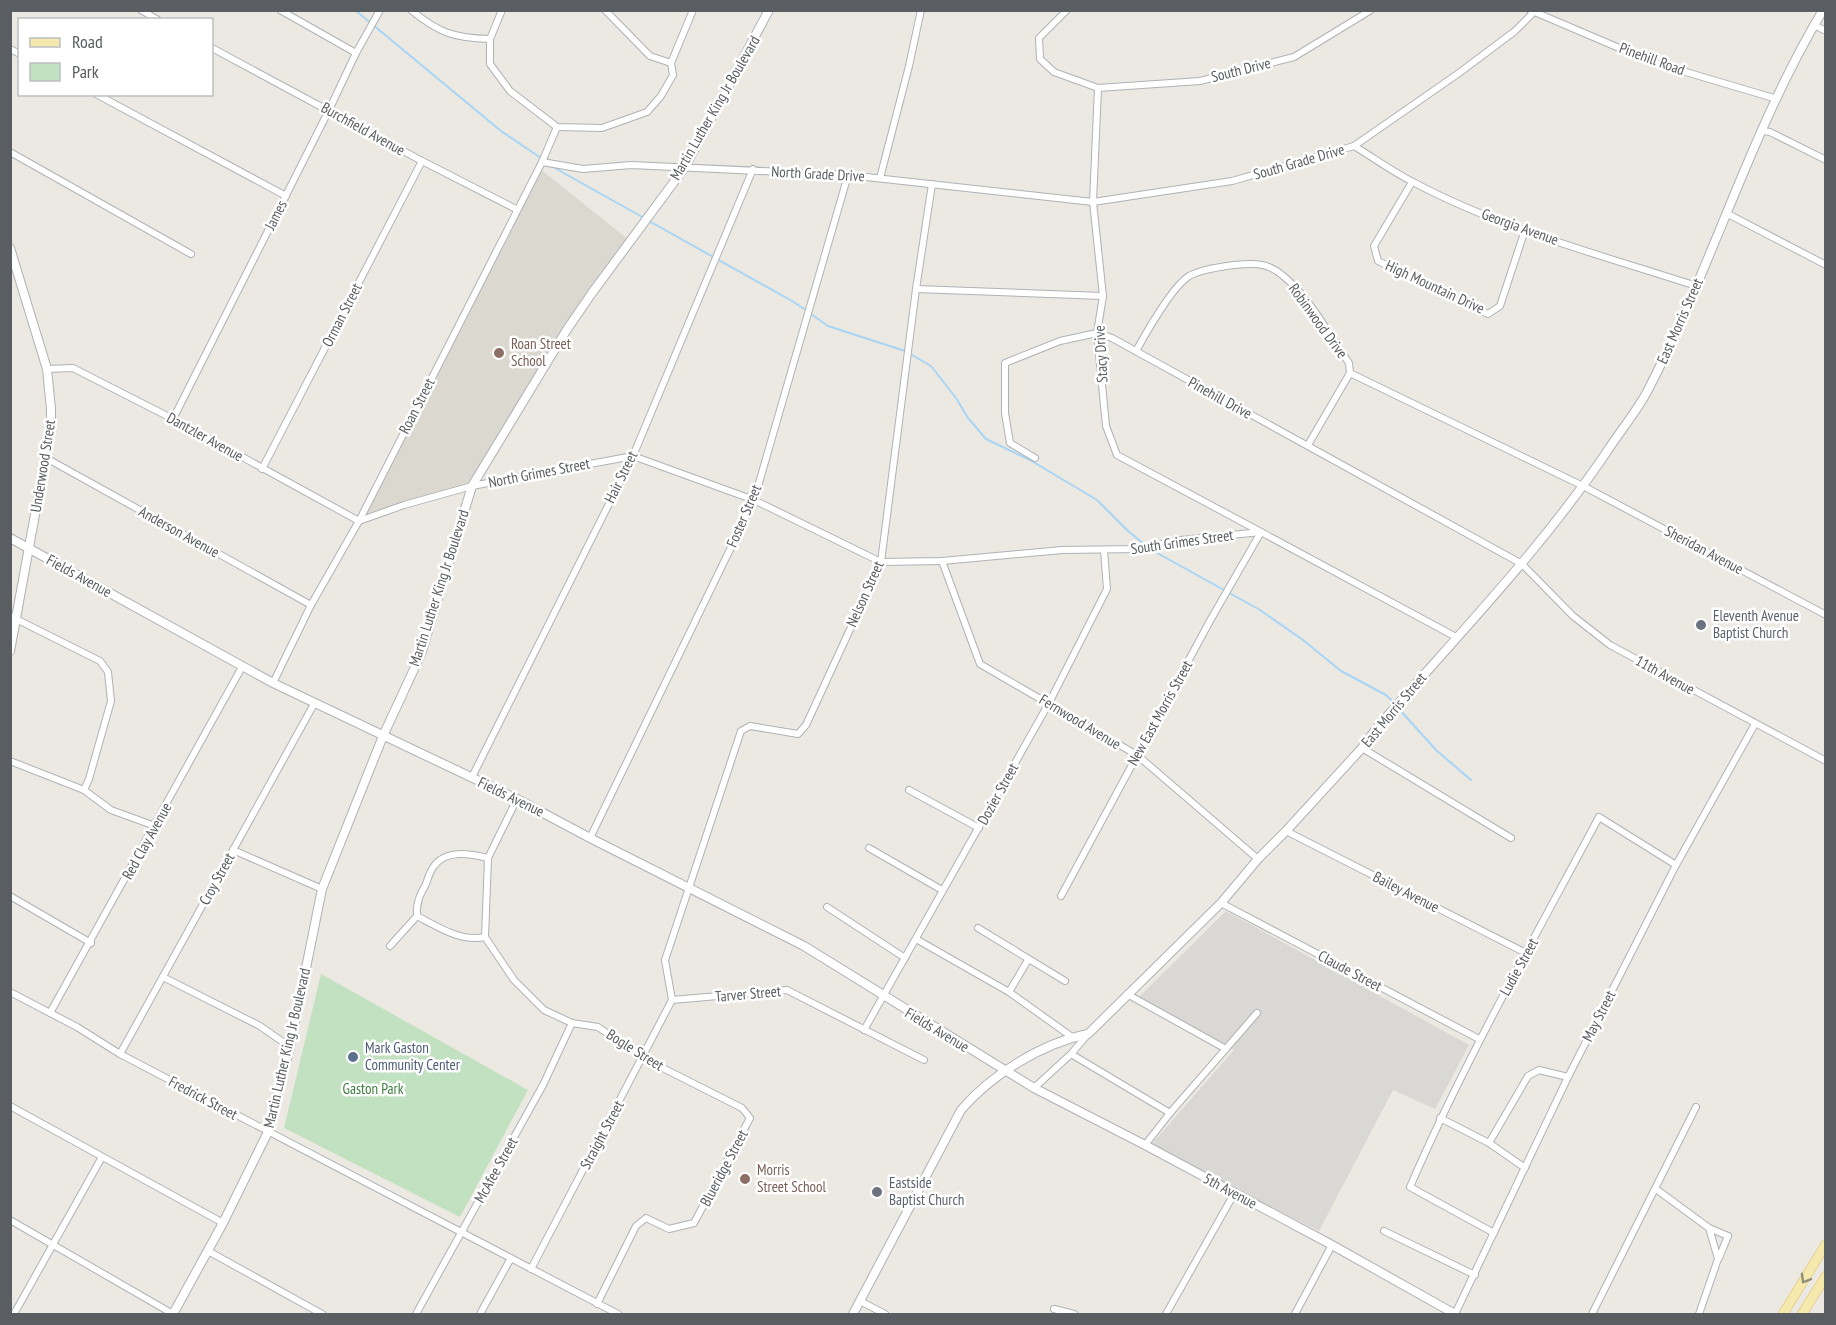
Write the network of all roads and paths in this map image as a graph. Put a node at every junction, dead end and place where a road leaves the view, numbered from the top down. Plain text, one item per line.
1 (141, 10) edge
2 (280, 10) edge
3 (380, 10) edge
4 (411, 10) edge
5 (502, 10) edge
6 (605, 10) edge
7 (693, 10) edge
8 (769, 10) edge
9 (921, 10) edge
10 (1067, 10) edge
11 (1371, 10) edge
12 (1822, 10) edge
13 (1532, 12) edge
14 (155, 18) edge
15 (1814, 25) junction
16 (1826, 31) edge
17 (490, 39) junction
18 (213, 49) edge
19 (356, 53) junction
20 (671, 63) junction
21 (1098, 88) junction
22 (100, 96) edge
23 (1777, 99) junction
24 (329, 111) junction
25 (557, 127) junction
26 (1763, 130) junction
27 (1354, 147) junction
28 (10, 152) edge
29 (1826, 160) edge
30 (422, 161) junction
31 (542, 162) junction
32 (685, 167) junction
33 (753, 169) junction
34 (848, 175) junction
35 (880, 178) junction
36 (1412, 182) junction
37 (932, 184) junction
38 (286, 196) junction
39 (1093, 202) junction
40 (516, 209) junction
41 (1726, 213) junction
42 (1525, 230) junction
43 (10, 248) edge
44 (190, 254) dead end
45 (1826, 265) edge
46 (1696, 286) junction
47 (916, 289) junction
48 (1103, 296) junction
49 (1097, 333) junction
50 (1136, 351) junction
51 (47, 369) junction
52 (1350, 373) junction
53 (172, 419) junction
54 (1308, 445) junction
55 (633, 456) junction
56 (46, 458) junction
57 (1035, 458) dead end
58 (262, 469) junction
59 (472, 486) junction
60 (1583, 486) junction
61 (754, 500) junction
62 (358, 521) junction
63 (1261, 532) junction
64 (10, 538) edge
65 (29, 548) junction
66 (1104, 550) junction
67 (942, 561) junction
68 (882, 562) junction
69 (1522, 564) junction
70 (311, 605) junction
71 (1826, 615) edge
72 (14, 617) edge
73 (1456, 637) junction
74 (10, 651) edge
75 (242, 667) junction
76 (273, 683) junction
77 (1049, 703) junction
78 (314, 704) junction
79 (1755, 724) junction
80 (383, 736) junction
81 (1362, 748) junction
82 (1137, 756) junction
83 (10, 761) edge
84 (1826, 761) edge
85 (472, 777) junction
86 (84, 790) junction
87 (909, 790) dead end
88 (517, 799) junction
89 (155, 826) junction
90 (979, 828) junction
91 (1286, 831) junction
92 (590, 838) junction
93 (1511, 838) dead end
94 (869, 848) dead end
95 (233, 850) junction
96 (488, 858) junction
97 (1258, 859) junction
98 (1676, 865) junction
99 (689, 888) junction
100 (322, 889) junction
101 (942, 890) junction
102 (10, 896) edge
103 (1061, 896) dead end
104 (1221, 903) junction
105 (827, 907) dead end
106 (417, 916) junction
107 (978, 928) dead end
108 (485, 937) junction
109 (916, 939) junction
110 (91, 943) junction
111 (390, 946) dead end
112 (1526, 953) junction
113 (906, 958) junction
114 (1028, 960) junction
115 (163, 976) junction
116 (1065, 981) dead end
117 (10, 992) edge
118 (1009, 992) junction
119 (1127, 994) junction
120 (883, 997) junction
121 (672, 1000) junction
122 (50, 1013) junction
123 (1257, 1013) dead end
124 (572, 1023) junction
125 (864, 1030) junction
126 (1088, 1034) junction
127 (1072, 1037) junction
128 (1479, 1039) junction
129 (290, 1047) junction
130 (1227, 1049) junction
131 (120, 1054) junction
132 (1071, 1054) junction
133 (643, 1058) junction
134 (924, 1060) dead end
135 (1004, 1071) junction
136 (1568, 1077) junction
137 (1034, 1088) junction
138 (10, 1106) edge
139 (1696, 1107) dead end
140 (742, 1108) joint
141 (1170, 1113) junction
142 (1440, 1118) junction
143 (268, 1132) junction
144 (1489, 1143) junction
145 (1145, 1145) junction
146 (102, 1157) junction
147 (1525, 1168) junction
148 (1656, 1190) junction
149 (1234, 1194) junction
150 (10, 1220) edge
151 (223, 1224) junction
152 (1709, 1228) junction
153 (1384, 1231) dead end
154 (461, 1233) junction
155 (1494, 1233) junction
156 (1728, 1236) junction
157 (1713, 1242) junction
158 (1826, 1244) edge
159 (54, 1245) junction
160 (1332, 1245) junction
161 (208, 1251) junction
162 (511, 1258) junction
163 (1719, 1259) junction
164 (531, 1269) junction
165 (1474, 1275) junction
166 (1826, 1276) edge
167 (860, 1301) junction
168 (597, 1304) junction
169 (1054, 1309) dead end
170 (14, 1314) edge
171 (173, 1314) edge
172 (322, 1314) edge
173 (416, 1314) edge
174 (480, 1314) edge
175 (618, 1314) edge
176 (853, 1314) edge
177 (885, 1314) edge
178 (1074, 1314) edge
179 (1166, 1314) edge
180 (1295, 1314) edge
181 (1455, 1314) edge
182 (1592, 1314) edge
183 (1699, 1314) edge
184 (1783, 1314) edge
185 (1802, 1314) edge

1 - 14 street
2 - 19 street
3 - 19 street, James
4 - 17 street
5 - 17 street
6 - 20 street
7 - 20 street
8 - 32 street, Martin Luther King Jr Boulevard
9 - 35 street
10 - 21 street
11 - 21 street, South Drive
12 - 15 street, East Morris Street
13 - 23 street, Pinehill Road
13 - 27 street, South Grade Drive
15 - 16 street
15 - 23 street, East Morris Street
17 - 25 street
18 - 24 street, Burchfield Avenue
19 - 24 street, James
20 - 25 street
21 - 39 street, Stacy Drive
22 - 38 street
23 - 26 street, East Morris Street
24 - 30 street, Burchfield Avenue
24 - 38 street, James
25 - 31 street, Roan Street
26 - 29 street
26 - 41 street, East Morris Street
27 - 36 street, Georgia Avenue
27 - 39 street, South Grade Drive
28 - 44 street
30 - 40 street, Burchfield Avenue
30 - 58 street, Orman Street
31 - 32 street, North Grade Drive
31 - 40 street, Roan Street
32 - 33 street, North Grade Drive
32 - 59 street, Martin Luther King Jr Boulevard
33 - 34 street, North Grade Drive
33 - 55 street, Hair Street
34 - 35 street, North Grade Drive
34 - 61 street, Foster Street
35 - 37 street, North Grade Drive
36 - 42 street, Georgia Avenue
36 - 42 street, High Mountain Drive
37 - 39 street, North Grade Drive
37 - 47 street, Nelson Street
38 - 53 street, James
39 - 48 street, Stacy Drive
40 - 62 street, Roan Street
41 - 45 street
41 - 46 street, East Morris Street
42 - 46 street, Georgia Avenue
43 - 51 street, Underwood Street
46 - 60 street, East Morris Street
47 - 48 street
47 - 68 street, Nelson Street
48 - 49 street, Stacy Drive
49 - 50 street, Pinehill Drive
49 - 57 street
49 - 63 street, Stacy Drive
50 - 52 street, Robinwood Drive
50 - 54 street, Pinehill Drive
51 - 53 street, Dantzler Avenue
51 - 56 street, Underwood Street
52 - 54 street
52 - 60 street, Robinwood Drive
53 - 58 street, Dantzler Avenue
54 - 69 street, Pinehill Drive
55 - 59 street, North Grimes Street
55 - 61 street
55 - 85 street, Hair Street
56 - 65 street, Underwood Street
56 - 70 street, Anderson Avenue
58 - 62 street, Dantzler Avenue
59 - 62 street, North Grimes Street
59 - 80 street, Martin Luther King Jr Boulevard
60 - 69 street, East Morris Street
60 - 71 street, Sheridan Avenue
61 - 68 street
61 - 92 street, Foster Street
62 - 70 street, Roan Street
63 - 66 street, South Grimes Street
63 - 73 street
63 - 82 street, New East Morris Street
64 - 65 street, Fields Avenue
65 - 72 street, Underwood Street
65 - 75 street, Fields Avenue
66 - 67 street, South Grimes Street
66 - 77 street, Dozier Street
67 - 68 street, South Grimes Street
67 - 77 street, Fernwood Avenue
68 - 99 street, Nelson Street
69 - 73 street, East Morris Street
69 - 79 street, 11th Avenue
70 - 76 street, Roan Street
72 - 74 street, Underwood Street
72 - 86 street
73 - 81 street, East Morris Street
75 - 76 street, Fields Avenue
75 - 89 street, Red Clay Avenue
76 - 78 street, Fields Avenue
77 - 82 street, Fernwood Avenue
77 - 90 street, Dozier Street
78 - 80 street, Fields Avenue
78 - 95 street, Croy Street
79 - 84 street, 11th Avenue
79 - 98 street, May Street
80 - 85 street, Fields Avenue
80 - 100 street, Martin Luther King Jr Boulevard
81 - 91 street, East Morris Street
81 - 93 street
82 - 97 street, Fernwood Avenue
82 - 103 street, New East Morris Street
83 - 86 street
85 - 88 street, Fields Avenue
86 - 89 street
87 - 90 street
88 - 92 street, Fields Avenue
88 - 96 street
89 - 110 street, Red Clay Avenue
90 - 101 street, Dozier Street
91 - 97 street, East Morris Street
91 - 112 street, Bailey Avenue
92 - 99 street, Fields Avenue
94 - 101 street
95 - 100 street
95 - 115 street, Croy Street
96 - 106 street
96 - 108 street
97 - 104 street, East Morris Street
98 - 112 street, Ludie Street
98 - 136 street, May Street
99 - 120 street, Fields Avenue
99 - 121 street
100 - 129 street, Martin Luther King Jr Boulevard
101 - 109 street, Dozier Street
102 - 110 street
104 - 119 street, East Morris Street
104 - 128 street, Claude Street
105 - 113 street
106 - 108 street
106 - 111 street
107 - 114 street
108 - 124 street, Bogle Street
109 - 113 street, Dozier Street
109 - 118 street
110 - 122 street, Red Clay Avenue
112 - 128 street, Ludie Street
113 - 120 street, Dozier Street
114 - 116 street
114 - 118 street
115 - 129 street
115 - 131 street, Croy Street
117 - 122 street, Fredrick Street
118 - 127 street
119 - 126 street, East Morris Street
119 - 130 street
120 - 125 street, Dozier Street
120 - 135 street, Fields Avenue
121 - 125 street, Tarver Street
121 - 133 street, Straight Street
122 - 131 street, Fredrick Street
123 - 130 street
124 - 133 street, Bogle Street
124 - 154 street, McAfee Street
125 - 134 street, Tarver Street
126 - 127 street
126 - 132 street
127 - 135 street
128 - 142 street, Ludie Street
129 - 143 street, Martin Luther King Jr Boulevard
130 - 141 street
131 - 143 street, Fredrick Street
132 - 137 street
132 - 141 street
133 - 140 street, Bogle Street
133 - 164 street, Straight Street
135 - 137 street, 5th Avenue
135 - 167 street
136 - 144 street
136 - 147 street, May Street
137 - 145 street, 5th Avenue
138 - 146 street
139 - 148 street
140 - 168 street, Blueridge Street
141 - 145 street
142 - 144 street
142 - 155 street, Ludie Street
143 - 151 street, Martin Luther King Jr Boulevard
143 - 154 street, Fredrick Street
144 - 147 street
145 - 149 street, 5th Avenue
146 - 151 street
146 - 159 street
147 - 155 street, May Street
148 - 152 street
148 - 182 street
149 - 160 street, 5th Avenue
149 - 179 street
150 - 159 street
151 - 161 street, Martin Luther King Jr Boulevard
152 - 156 street
152 - 157 street
153 - 165 street
154 - 162 street, Fredrick Street
154 - 173 street, McAfee Street
155 - 165 street, May Street
156 - 157 street
156 - 163 street
157 - 163 street
158 -> 184 main road
159 - 170 street
159 - 171 street
160 - 180 street
160 - 181 street, 5th Avenue
161 - 171 street, Martin Luther King Jr Boulevard
161 - 172 street
162 - 164 street, Fredrick Street
162 - 174 street
163 - 183 street
164 - 168 street, Fredrick Street
165 - 181 street, May Street
166 - 185 main road
167 - 176 street
167 - 177 street
168 - 175 street, Fredrick Street
169 - 178 street

